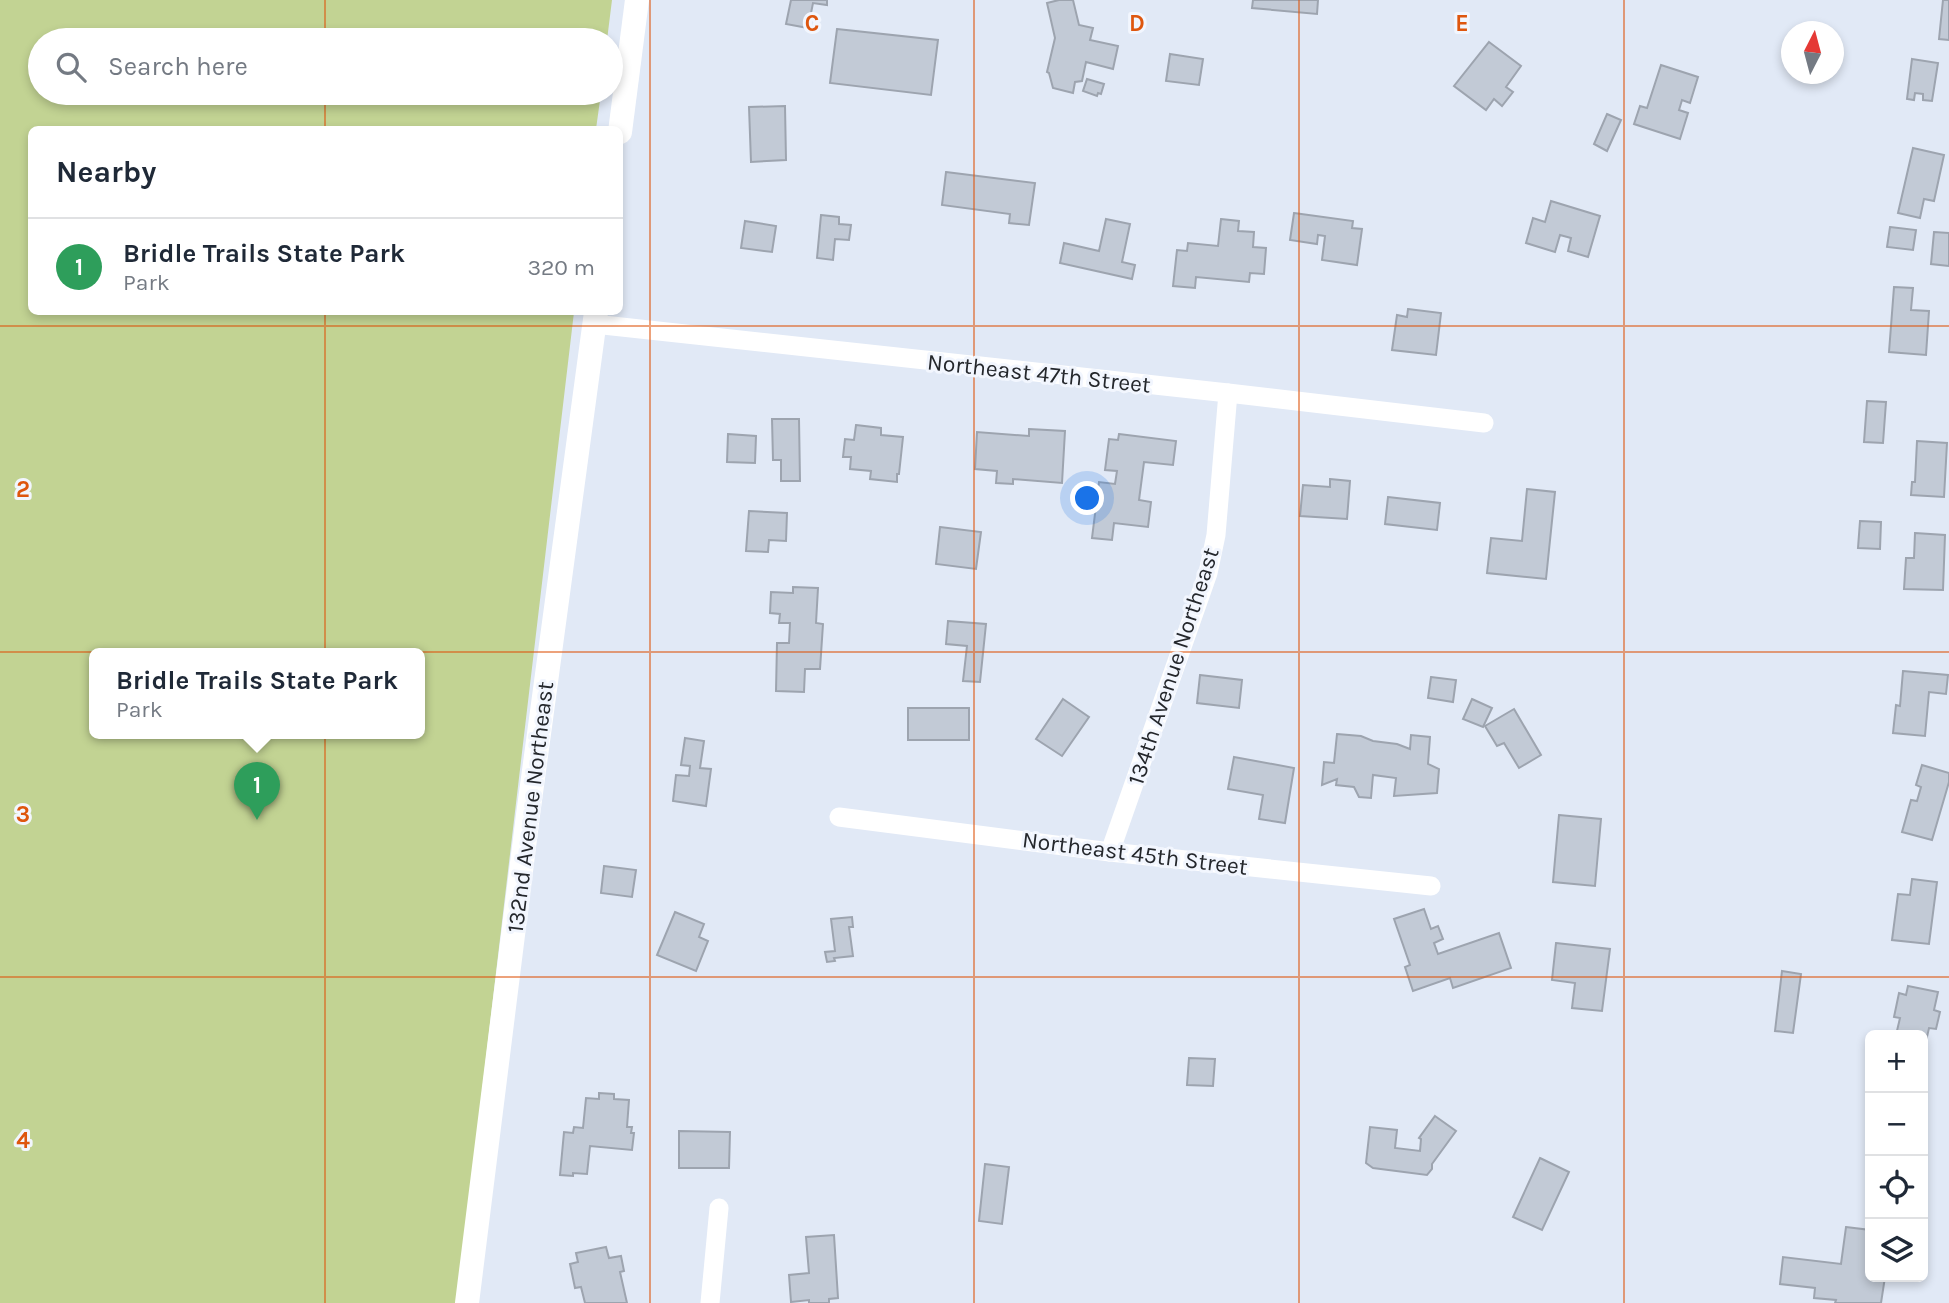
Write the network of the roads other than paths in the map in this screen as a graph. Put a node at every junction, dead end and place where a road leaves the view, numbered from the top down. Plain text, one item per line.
1 (636, 0) edge
2 (621, 126) edge
3 (595, 318) edge
4 (1228, 393) junction
5 (1484, 423) dead end
6 (839, 817) dead end
7 (1111, 852) junction
8 (1431, 886) dead end
9 (719, 1208) dead end
10 (467, 1303) edge
11 (710, 1303) edge

1 - 2 street
3 - 4 street, Northeast 47th Street
3 - 10 street, 132nd Avenue Northeast
4 - 5 street, Northeast 47th Street
4 - 7 street, 134th Avenue Northeast
6 - 7 street, Northeast 45th Street
7 - 8 street, Northeast 45th Street
9 - 11 street

